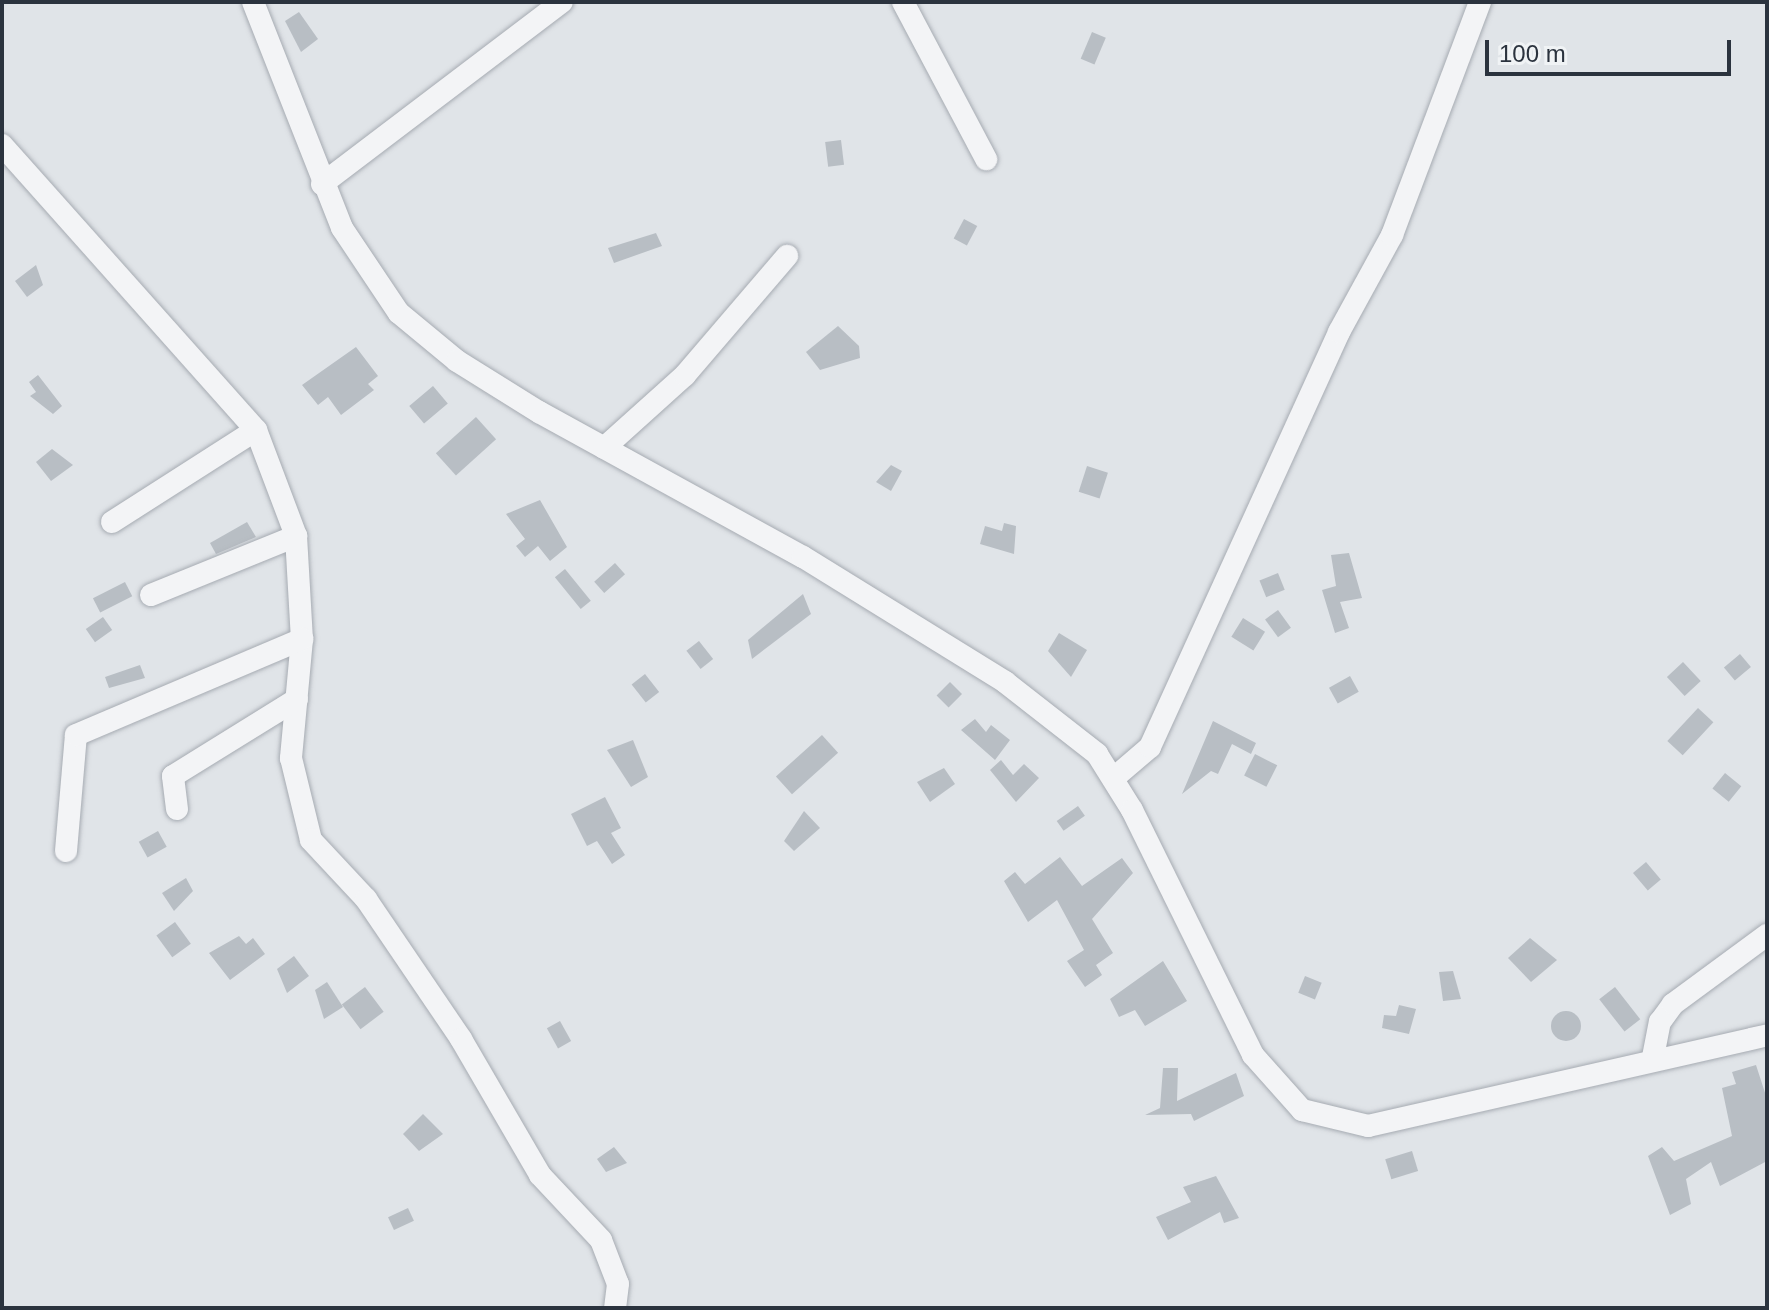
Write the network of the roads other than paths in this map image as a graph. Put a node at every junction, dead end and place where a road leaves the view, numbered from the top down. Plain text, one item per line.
1 (253, 2) edge
2 (562, 2) edge
3 (903, 2) edge
4 (1480, 2) edge
5 (2, 145) edge
6 (986, 159) dead end
7 (322, 184) junction
8 (787, 256) dead end
9 (256, 430) junction
10 (604, 448) junction
11 (112, 522) dead end
12 (296, 536) junction
13 (151, 595) dead end
14 (302, 639) junction
15 (297, 699) junction
16 (1115, 777) junction
17 (177, 809) dead end
18 (66, 851) dead end
19 (1767, 935) edge
20 (1767, 1035) edge
21 (1653, 1057) junction
22 (615, 1308) edge

1 - 7 street
2 - 7 street
3 - 6 street
4 - 16 street
5 - 9 street
7 - 10 street
8 - 10 street
9 - 11 street
9 - 12 street
10 - 16 street
12 - 13 street
12 - 14 street
14 - 15 street
14 - 18 street
15 - 17 street
15 - 22 street
16 - 21 street
19 - 21 street
20 - 21 street

